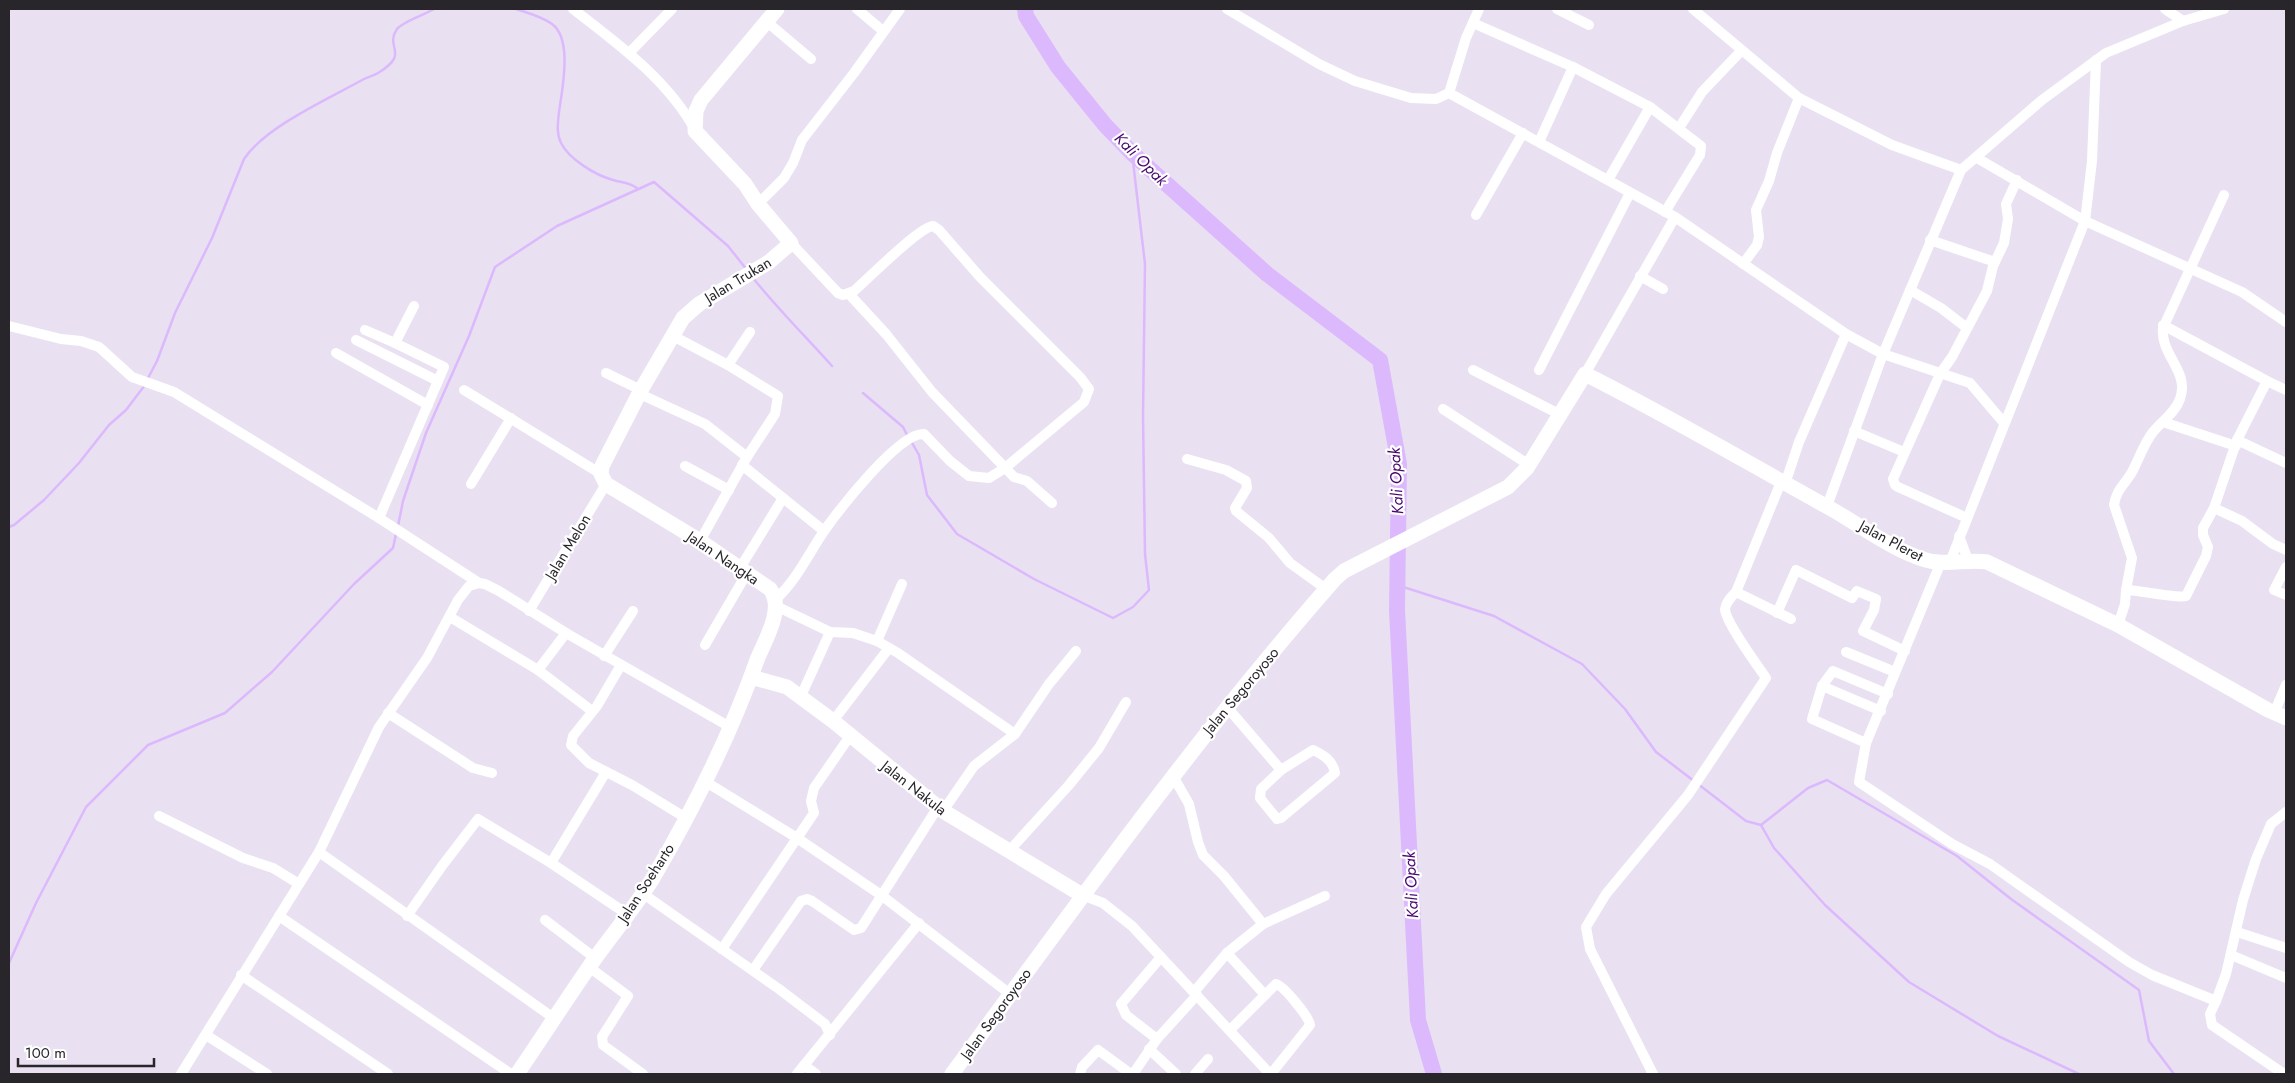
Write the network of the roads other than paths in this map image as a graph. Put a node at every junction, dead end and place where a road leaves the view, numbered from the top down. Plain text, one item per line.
1 (573, 9) edge
2 (672, 9) edge
3 (777, 9) edge
4 (857, 9) edge
5 (900, 9) edge
6 (1227, 9) edge
7 (1479, 9) edge
8 (1557, 9) edge
9 (1693, 9) edge
10 (2165, 9) edge
11 (2224, 9) edge
12 (2183, 21) junction
13 (767, 22) junction
14 (1473, 23) junction
15 (1589, 25) dead end
16 (884, 31) junction
17 (1741, 51) junction
18 (630, 52) junction
19 (811, 59) dead end
20 (2096, 60) junction
21 (1573, 67) junction
22 (1449, 93) junction
23 (1799, 98) junction
24 (1650, 107) junction
25 (1679, 128) junction
26 (695, 131) junction
27 (1523, 133) junction
28 (1539, 142) junction
29 (1977, 158) junction
30 (1961, 170) junction
31 (1608, 180) junction
32 (2017, 180) junction
33 (1630, 193) junction
34 (2224, 195) dead end
35 (758, 204) junction
36 (1665, 212) junction
37 (1476, 215) dead end
38 (1675, 217) junction
39 (2085, 221) junction
40 (1930, 240) junction
41 (791, 243) junction
42 (1995, 262) junction
43 (1743, 264) junction
44 (2190, 268) junction
45 (1640, 276) junction
46 (1663, 289) dead end
47 (1910, 290) junction
48 (850, 295) junction
49 (414, 306) dead end
50 (2286, 322) edge
51 (2163, 325) junction
52 (9, 326) edge
53 (1967, 328) junction
54 (365, 330) dead end
55 (750, 332) dead end
56 (1846, 334) junction
57 (672, 336) junction
58 (356, 340) dead end
59 (396, 343) junction
60 (336, 354) dead end
61 (1883, 354) junction
62 (728, 365) junction
63 (1473, 370) dead end
64 (1538, 370) dead end
65 (606, 373) dead end
66 (1585, 374) junction
67 (1940, 374) junction
68 (438, 381) junction
69 (2267, 382) junction
70 (2285, 388) edge
71 (464, 390) dead end
72 (640, 392) junction
73 (428, 406) junction
74 (1443, 409) dead end
75 (1559, 414) junction
76 (512, 418) junction
77 (2163, 422) junction
78 (2004, 423) junction
79 (1854, 431) junction
80 (2236, 443) junction
81 (1904, 452) junction
82 (1188, 458) dead end
83 (745, 461) junction
84 (2286, 463) edge
85 (1529, 464) junction
86 (685, 466) dead end
87 (1005, 468) junction
88 (604, 479) junction
89 (1783, 483) junction
90 (471, 484) dead end
91 (728, 490) junction
92 (782, 498) junction
93 (1052, 503) dead end
94 (1827, 506) junction
95 (2214, 508) junction
96 (1967, 518) junction
97 (382, 520) junction
98 (824, 531) junction
99 (1959, 536) junction
100 (700, 541) junction
101 (2286, 550) edge
102 (1968, 560) junction
103 (1946, 562) junction
104 (2286, 567) edge
105 (743, 570) junction
106 (479, 583) junction
107 (902, 584) dead end
108 (1326, 589) junction
109 (2126, 590) junction
110 (1736, 592) junction
111 (2286, 595) edge
112 (776, 603) junction
113 (529, 611) junction
114 (633, 611) dead end
115 (1778, 613) junction
116 (450, 617) junction
117 (1791, 619) dead end
118 (2118, 625) junction
119 (830, 632) junction
120 (566, 633) junction
121 (877, 641) junction
122 (704, 645) dead end
123 (889, 648) junction
124 (1076, 651) dead end
125 (1905, 651) junction
126 (1846, 652) dead end
127 (604, 656) junction
128 (621, 665) junction
129 (538, 670) junction
130 (1895, 672) junction
131 (751, 677) junction
132 (2286, 685) edge
133 (1822, 686) junction
134 (1888, 694) junction
135 (801, 696) junction
136 (1126, 702) dead end
137 (1227, 707) junction
138 (592, 711) junction
139 (1881, 711) junction
140 (388, 713) junction
141 (2280, 716) edge
142 (833, 720) junction
143 (730, 727) junction
144 (1015, 734) junction
145 (850, 736) junction
146 (1866, 743) junction
147 (1281, 770) junction
148 (606, 772) junction
149 (492, 773) dead end
150 (1172, 776) junction
151 (706, 782) junction
152 (941, 809) junction
153 (2286, 812) edge
154 (159, 816) dead end
155 (686, 818) junction
156 (797, 838) junction
157 (1009, 851) junction
158 (319, 852) junction
159 (551, 863) junction
160 (299, 884) junction
161 (642, 893) junction
162 (881, 895) junction
163 (1082, 895) junction
164 (1325, 896) dead end
165 (627, 914) junction
166 (279, 916) junction
167 (407, 916) junction
168 (545, 920) dead end
169 (919, 923) junction
170 (1263, 924) junction
171 (2237, 932) junction
172 (2286, 948) edge
173 (722, 949) junction
174 (1227, 953) junction
175 (2232, 955) junction
176 (1161, 957) junction
177 (592, 963) junction
178 (753, 970) junction
179 (242, 975) junction
180 (2286, 978) edge
181 (1196, 993) junction
182 (1010, 994) junction
183 (1265, 995) junction
184 (2216, 1001) junction
185 (555, 1019) junction
186 (1230, 1030) junction
187 (206, 1035) junction
188 (830, 1035) junction
189 (1156, 1039) junction
190 (1149, 1050) junction
191 (1208, 1059) dead end
192 (804, 1065) junction
193 (181, 1074) edge
194 (268, 1074) edge
195 (388, 1074) edge
196 (511, 1074) edge
197 (517, 1074) edge
198 (643, 1074) edge
199 (797, 1074) edge
200 (816, 1074) edge
201 (952, 1074) edge
202 (1080, 1074) edge
203 (1132, 1074) edge
204 (1176, 1074) edge
205 (1195, 1074) edge
206 (1270, 1074) edge
207 (1653, 1074) edge
208 (2284, 1074) edge

1 - 18 street
2 - 18 street
3 - 13 street
4 - 16 street
5 - 16 street
6 - 22 street
7 - 14 street
8 - 15 street
9 - 17 street
10 - 12 street
11 - 12 street
12 - 20 street
13 - 19 street
13 - 26 street
14 - 21 street
14 - 22 street
16 - 35 street
17 - 23 street
17 - 25 street
18 - 26 street
20 - 29 street
20 - 39 street
21 - 24 street
21 - 28 street
22 - 27 street
23 - 30 street
23 - 43 street
24 - 25 street
24 - 31 street
25 - 36 street
26 - 35 street
27 - 28 street
27 - 37 street
28 - 31 street
29 - 30 street
29 - 32 street
30 - 40 street
31 - 33 street
32 - 39 street
32 - 42 street
33 - 36 street
33 - 64 street
34 - 44 street
35 - 41 street
36 - 38 street
38 - 43 street
38 - 45 street
39 - 44 street
39 - 78 street
40 - 42 street
40 - 47 street
41 - 48 street
41 - 57 street, Jalan Trukan
42 - 53 street
43 - 56 street
44 - 50 street
44 - 51 street
45 - 46 street
45 - 66 street
47 - 53 street
47 - 61 street
48 - 87 street
48 - 87 street
49 - 59 street
51 - 69 street
51 - 77 street
52 - 97 street
53 - 67 street
54 - 59 street
55 - 62 street
56 - 61 street
56 - 89 street
57 - 62 street
57 - 72 street, Jalan Trukan
58 - 68 street
59 - 68 street
60 - 73 street
61 - 67 street
61 - 79 street
62 - 83 street
63 - 75 street
65 - 72 street
66 - 75 street, Jalan Segoroyoso
66 - 89 street, Jalan Pleret
67 - 78 street
67 - 81 street
68 - 73 street
69 - 70 street
69 - 80 street
71 - 76 street
72 - 83 street
72 - 88 street, Jalan Trukan
73 - 97 street
74 - 85 street
75 - 85 street, Jalan Segoroyoso
76 - 88 street
76 - 90 street
77 - 80 street
77 - 109 street
78 - 96 street
79 - 81 street
79 - 94 street
80 - 84 street
80 - 95 street
81 - 96 street
82 - 108 street
83 - 91 street
83 - 92 street
85 - 108 street, Jalan Segoroyoso
86 - 91 street
87 - 93 street
87 - 98 street
88 - 100 street, Jalan Nangka
88 - 113 street, Jalan Melon
89 - 94 street, Jalan Pleret
89 - 110 street
91 - 100 street
92 - 98 street
92 - 105 street
94 - 103 street, Jalan Pleret
95 - 101 street
95 - 109 street
96 - 99 street
97 - 106 street
98 - 112 street
99 - 102 street
99 - 103 street
100 - 105 street, Jalan Nangka
102 - 103 street, Jalan Pleret
102 - 118 street, Jalan Pleret
103 - 125 street
104 - 111 street
105 - 112 street, Jalan Nangka
105 - 122 street
106 - 113 street
106 - 116 street
107 - 121 street
108 - 137 street, Jalan Segoroyoso
109 - 118 street
110 - 115 street
110 - 207 street
112 - 119 street
112 - 131 street
113 - 120 street
114 - 127 street
115 - 117 street
115 - 125 street
116 - 129 street
116 - 140 street
118 - 141 street, Jalan Pleret
119 - 121 street
119 - 135 street
120 - 127 street
120 - 129 street
121 - 123 street
123 - 142 street
123 - 144 street
124 - 144 street
125 - 130 street
126 - 130 street
127 - 128 street
128 - 138 street
128 - 143 street
129 - 138 street
130 - 134 street
131 - 135 street, Jalan Nakula
131 - 143 street, Jalan Soeharto
132 - 141 street
133 - 134 street
133 - 139 street
133 - 146 street
134 - 139 street
135 - 142 street, Jalan Nakula
136 - 157 street
137 - 147 street
137 - 150 street, Jalan Segoroyoso
138 - 148 street
139 - 146 street
140 - 149 street
140 - 158 street
142 - 145 street, Jalan Nakula
143 - 151 street, Jalan Soeharto
144 - 152 street
145 - 152 street, Jalan Nakula
145 - 156 street
146 - 184 street
147 - 147 street
148 - 155 street
148 - 159 street
150 - 163 street, Jalan Segoroyoso
150 - 170 street
151 - 155 street, Jalan Soeharto
151 - 156 street
152 - 157 street, Jalan Nakula
152 - 162 street
153 - 171 street
154 - 160 street
155 - 161 street, Jalan Soeharto
156 - 162 street
156 - 173 street
157 - 163 street, Jalan Nakula
158 - 160 street
158 - 167 street
159 - 165 street
159 - 167 street
160 - 166 street
161 - 165 street, Jalan Soeharto
161 - 173 street
162 - 169 street
162 - 178 street
163 - 176 street
163 - 182 street, Jalan Segoroyoso
164 - 170 street
165 - 177 street, Jalan Soeharto
166 - 179 street
166 - 196 street
167 - 185 street
168 - 177 street
169 - 182 street
169 - 188 street
170 - 174 street
171 - 172 street
171 - 175 street
173 - 178 street
174 - 181 street
174 - 183 street
175 - 180 street
175 - 184 street
176 - 181 street
176 - 189 street
177 - 185 street, Jalan Soeharto
177 - 198 street
178 - 188 street
179 - 187 street
179 - 195 street
181 - 186 street
181 - 189 street
182 - 201 street, Jalan Segoroyoso
183 - 186 street
183 - 206 street
184 - 208 street
185 - 197 street, Jalan Soeharto
186 - 206 street
187 - 193 street
187 - 194 street
188 - 192 street
189 - 190 street
190 - 203 street
190 - 204 street
191 - 205 street
192 - 199 street
192 - 200 street
202 - 203 street

